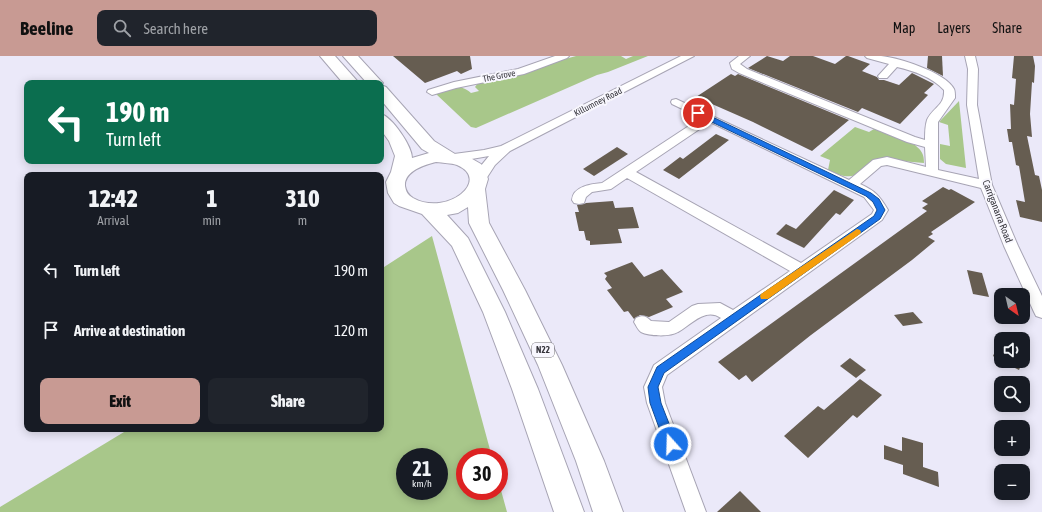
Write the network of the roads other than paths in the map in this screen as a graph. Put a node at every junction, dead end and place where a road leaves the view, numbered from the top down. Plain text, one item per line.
1 (327, 56) edge
2 (350, 56) edge
3 (564, 56) edge
4 (689, 56) edge
5 (745, 56) edge
6 (870, 56) edge
7 (970, 56) edge
8 (901, 61) edge
9 (882, 76) dead end
10 (348, 80) edge
11 (372, 80) edge
12 (464, 83) junction
13 (432, 92) dead end
14 (475, 92) dead end
15 (384, 94) edge
16 (676, 102) dead end
17 (709, 118) junction
18 (384, 123) edge
19 (932, 145) junction
20 (506, 148) junction
21 (451, 157) junction
22 (932, 171) junction
23 (627, 172) junction
24 (400, 174) junction
25 (478, 185) junction
26 (850, 185) junction
27 (986, 185) junction
28 (579, 200) dead end
29 (429, 210) junction
30 (802, 271) junction
31 (1042, 312) edge
32 (733, 318) junction
33 (642, 322) dead end
34 (569, 512) edge
35 (608, 512) edge
36 (696, 512) edge

1 - 10 highway
2 - 11 highway
3 - 12 street, The Grove
4 - 20 street, Killumney Road
5 - 19 street
6 - 8 street
7 - 27 street, Carriganarra Road
8 - 9 street
8 - 19 street
12 - 13 street, The Grove
12 - 14 street
15 - 21 highway
16 - 17 street
17 - 23 street
17 - 26 street
18 - 24 highway
19 - 22 street
20 - 21 street, Killumney Road
20 - 25 street, Killumney Road
21 - 24 highway
21 - 25 highway
22 - 26 street
22 - 27 street
23 - 28 street
23 - 30 street
24 - 29 highway
25 - 29 highway
25 - 35 highway, N22
26 - 30 street
27 - 31 street, Carriganarra Road
29 - 34 highway
30 - 32 street
32 - 33 street
32 - 36 street

